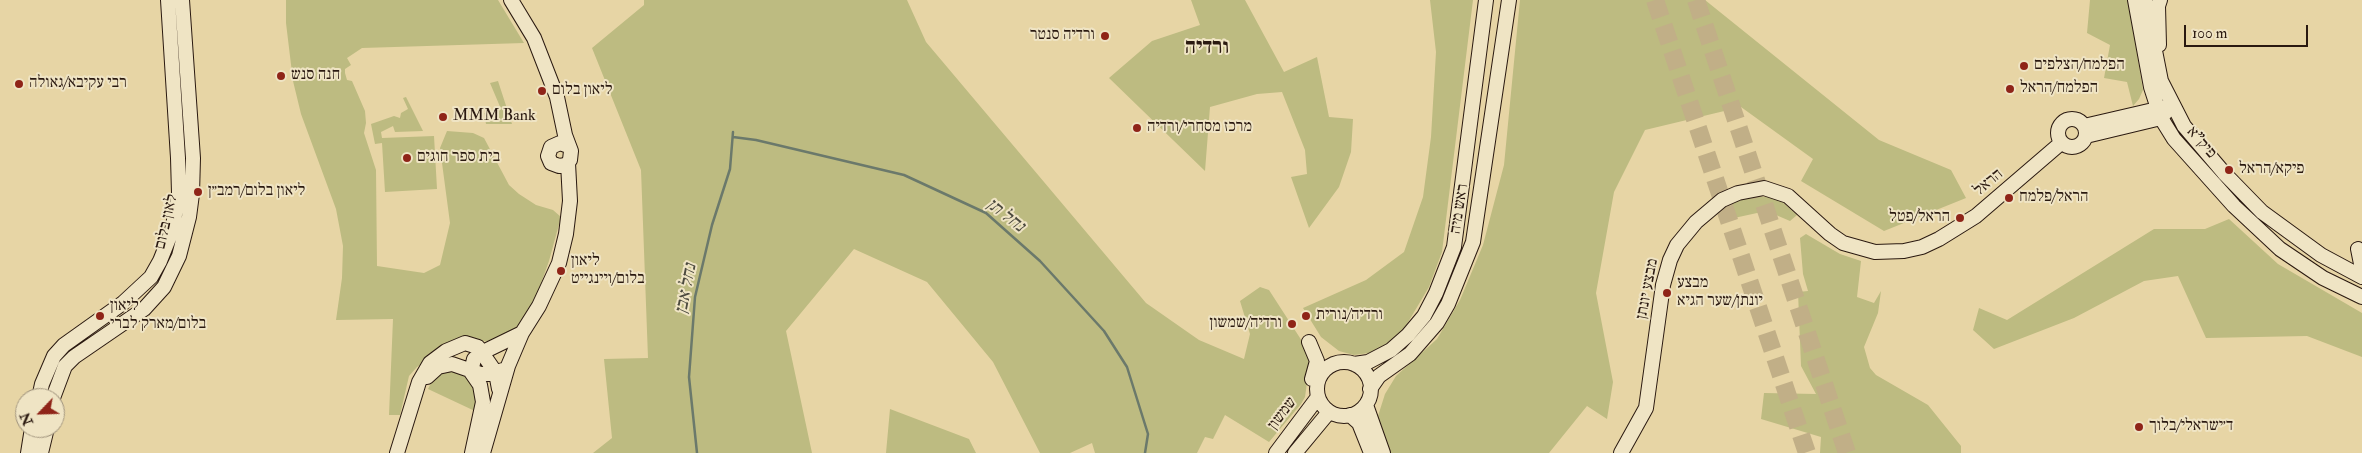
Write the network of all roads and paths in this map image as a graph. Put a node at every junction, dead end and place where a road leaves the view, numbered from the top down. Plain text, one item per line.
1 (168, 0) edge
2 (182, 0) edge
3 (511, 0) edge
4 (1486, 0) edge
5 (1509, 0) edge
6 (2135, 0) edge
7 (2145, 0) edge
8 (2160, 0) edge
9 (2158, 66) junction
10 (2151, 86) junction
11 (2172, 106) junction
12 (2159, 113) junction
13 (2138, 118) junction
14 (2085, 131) junction
15 (2174, 139) junction
16 (2062, 143) junction
17 (562, 145) junction
18 (562, 164) junction
19 (2358, 249) dead end
20 (1875, 252) joint
21 (2362, 269) edge
22 (2362, 277) edge
23 (2362, 297) edge
24 (522, 333) junction
25 (1309, 342) dead end
26 (483, 352) junction
27 (1354, 364) junction
28 (502, 369) junction
29 (471, 372) junction
30 (41, 388) edge
31 (57, 388) edge
32 (1370, 389) junction
33 (1316, 399) junction
34 (412, 401) junction
35 (1366, 405) junction
36 (1329, 412) junction
37 (1350, 415) junction
38 (30, 438) edge
39 (45, 438) edge
40 (28, 453) edge
41 (41, 453) edge
42 (396, 453) edge
43 (472, 453) edge
44 (483, 453) edge
45 (1276, 453) edge
46 (1295, 453) edge
47 (1371, 453) edge
48 (1383, 453) edge
49 (1621, 453) edge

1 - 30 street, לאון בלום
2 - 31 street, לאון בלום
3 - 17 street
4 - 27 street, ראש מיה
5 - 32 street, ראש מיה
6 - 10 street, פיק"א
7 - 9 street, פיק"א
8 - 9 street
9 - 11 street, פיק"א
10 - 12 street, פיק"א
10 - 13 street
11 - 12 street
11 - 22 street, פיק"א
12 - 13 street
12 - 15 street, פיק"א
13 - 14 street
13 - 15 street
14 - 16 street
14 - 16 street
15 - 23 street, פיק"א
16 - 20 street, הראל
17 - 18 street
17 - 18 street
18 - 24 street
19 - 21 street
20 - 49 street, מבצע יונתן
24 - 26 street
24 - 28 street
25 - 33 street
26 - 28 street
26 - 29 street
26 - 34 street
27 - 32 street
27 - 33 street
28 - 29 street
28 - 44 street
29 - 34 street
29 - 43 street
32 - 35 street
33 - 36 street
33 - 45 street, שמשון
34 - 42 street
35 - 37 street
35 - 48 street
36 - 37 street
36 - 46 street, שמשון
37 - 47 street
38 - 40 street
39 - 41 street

